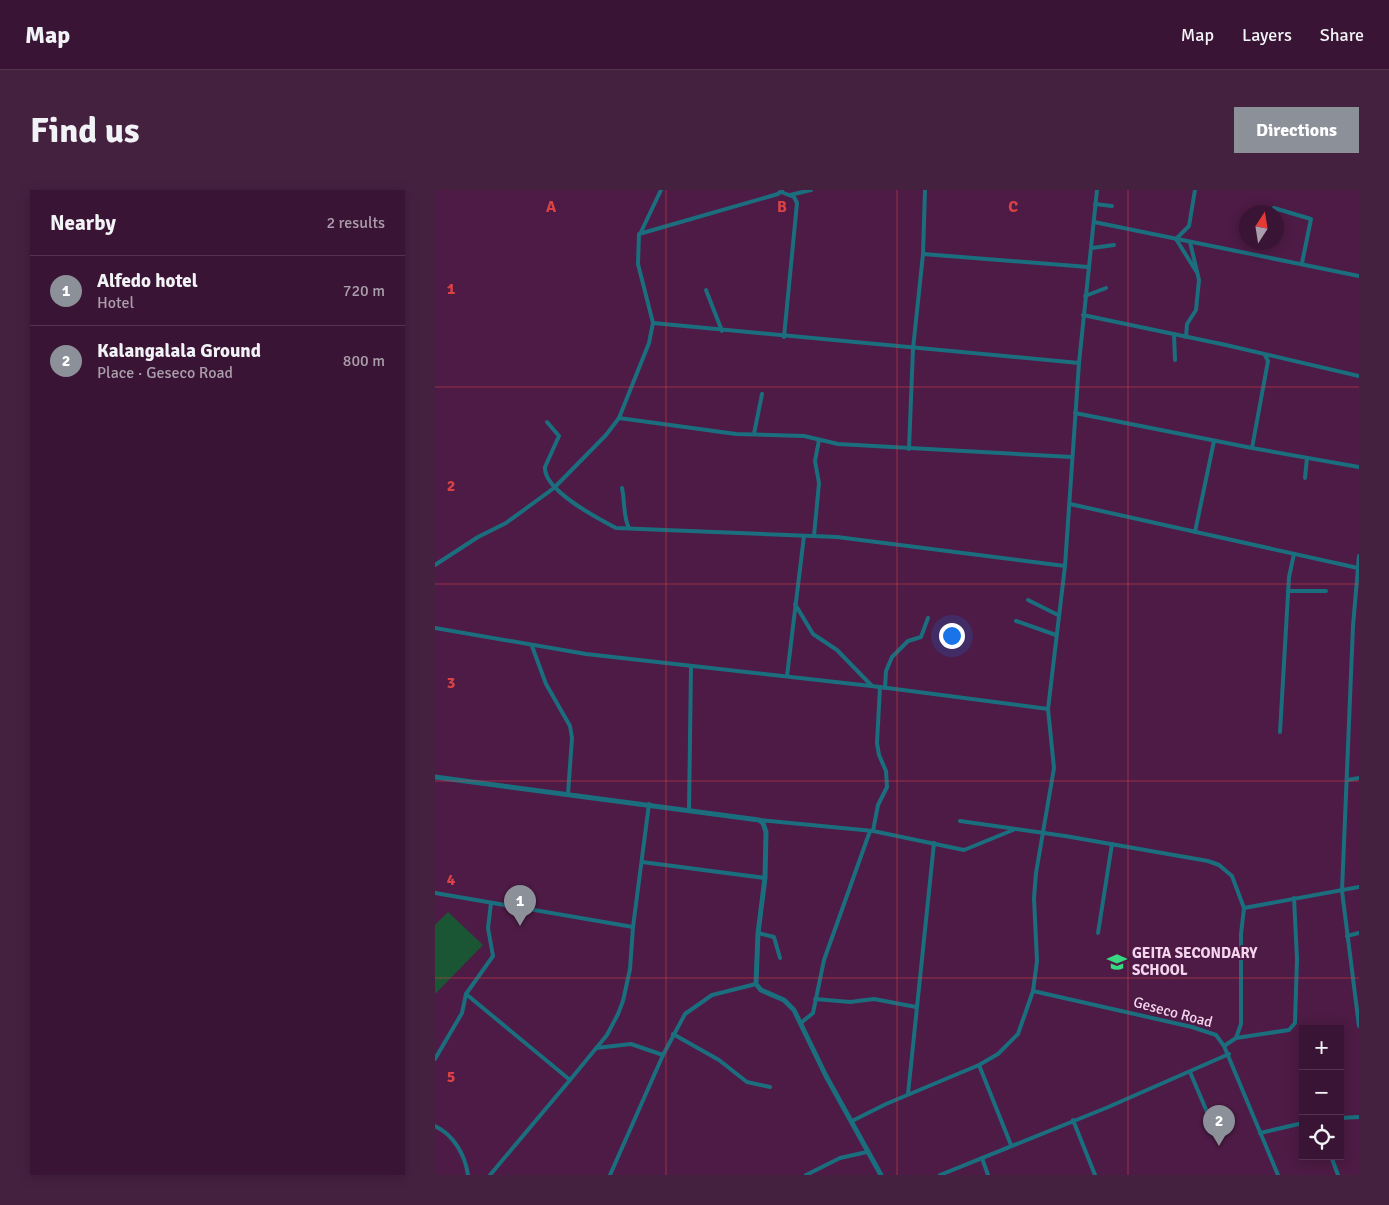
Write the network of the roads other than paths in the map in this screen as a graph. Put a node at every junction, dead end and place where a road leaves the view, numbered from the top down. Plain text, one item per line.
1 (661, 190) edge
2 (811, 190) edge
3 (925, 190) edge
4 (1097, 190) edge
5 (1195, 190) edge
6 (781, 191) edge
7 (789, 195) junction
8 (1095, 204) junction
9 (1112, 206) dead end
10 (1284, 211) edge
11 (1094, 222) junction
12 (641, 232) junction
13 (1176, 239) junction
14 (1190, 242) junction
15 (1114, 245) dead end
16 (1091, 248) junction
17 (923, 254) junction
18 (1302, 263) junction
19 (1088, 267) junction
20 (1198, 273) junction
21 (1359, 276) edge
22 (1106, 288) dead end
23 (706, 290) dead end
24 (1085, 296) junction
25 (1083, 315) junction
26 (653, 323) junction
27 (722, 331) junction
28 (1174, 334) junction
29 (784, 337) junction
30 (1186, 337) junction
31 (913, 349) junction
32 (1265, 355) junction
33 (1175, 360) dead end
34 (1079, 363) junction
35 (1359, 376) edge
36 (762, 394) dead end
37 (1075, 413) junction
38 (619, 418) junction
39 (547, 422) dead end
40 (754, 434) junction
41 (819, 440) junction
42 (1214, 441) junction
43 (1252, 448) junction
44 (909, 449) junction
45 (1072, 457) junction
46 (1307, 458) junction
47 (1359, 467) edge
48 (1305, 478) dead end
49 (554, 488) junction
50 (622, 488) dead end
51 (1070, 504) junction
52 (629, 528) junction
53 (1195, 532) junction
54 (805, 536) junction
55 (814, 536) junction
56 (1294, 554) junction
57 (1359, 556) edge
58 (435, 565) edge
59 (1065, 566) junction
60 (1358, 568) edge
61 (1288, 591) junction
62 (1326, 591) dead end
63 (1028, 600) dead end
64 (795, 604) junction
65 (1058, 615) junction
66 (928, 618) dead end
67 (1016, 621) dead end
68 (435, 628) edge
69 (1056, 635) junction
70 (532, 646) junction
71 (691, 667) junction
72 (787, 676) junction
73 (1359, 683) edge
74 (1351, 685) junction
75 (872, 686) junction
76 (882, 688) junction
77 (1048, 709) junction
78 (1280, 732) dead end
79 (435, 777) edge
80 (1359, 778) edge
81 (1347, 780) junction
82 (568, 794) junction
83 (649, 804) junction
84 (689, 810) junction
85 (759, 820) junction
86 (960, 821) dead end
87 (1013, 829) junction
88 (872, 831) junction
89 (1042, 833) junction
90 (934, 842) junction
91 (1112, 844) junction
92 (642, 862) junction
93 (765, 878) junction
94 (1359, 887) edge
95 (1342, 891) junction
96 (435, 892) edge
97 (1294, 898) junction
98 (491, 903) junction
99 (1244, 908) junction
100 (633, 927) junction
101 (758, 933) junction
102 (1098, 933) dead end
103 (1359, 933) edge
104 (1347, 936) junction
105 (780, 958) dead end
106 (756, 984) junction
107 (1033, 991) junction
108 (466, 994) junction
109 (815, 999) junction
110 (916, 1007) junction
111 (802, 1022) junction
112 (1359, 1026) edge
113 (673, 1034) junction
114 (1236, 1038) junction
115 (1224, 1046) junction
116 (596, 1048) junction
117 (1229, 1054) junction
118 (663, 1055) junction
119 (435, 1059) edge
120 (979, 1065) junction
121 (1190, 1072) junction
122 (570, 1080) junction
123 (770, 1087) dead end
124 (908, 1094) junction
125 (1359, 1117) edge
126 (1344, 1118) edge
127 (1073, 1120) junction
128 (852, 1121) junction
129 (1299, 1124) edge
130 (435, 1126) edge
131 (1213, 1126) dead end
132 (1260, 1134) junction
133 (1011, 1145) junction
134 (867, 1152) junction
135 (982, 1158) junction
136 (1332, 1160) edge
137 (468, 1175) edge
138 (490, 1175) edge
139 (611, 1175) edge
140 (805, 1175) edge
141 (881, 1175) edge
142 (940, 1175) edge
143 (988, 1175) edge
144 (1095, 1175) edge
145 (1278, 1175) edge
146 (1338, 1175) edge

1 - 12 street
2 - 7 street
3 - 17 street
4 - 8 street
5 - 13 street
6 - 7 street
6 - 12 street
7 - 29 street
8 - 9 street
8 - 11 street
10 - 18 street
11 - 13 street
11 - 16 street
12 - 26 street
13 - 14 street
13 - 20 street
14 - 18 street
14 - 20 street
15 - 16 street
16 - 19 street
17 - 19 street
17 - 31 street
18 - 21 street
19 - 24 street
20 - 30 street
22 - 24 street
23 - 27 street
24 - 25 street
25 - 28 street
25 - 34 street
26 - 27 street
26 - 38 street
27 - 29 street
28 - 30 street
28 - 33 street
29 - 31 street
30 - 32 street
31 - 34 street
31 - 44 street
32 - 35 street
32 - 43 street
34 - 37 street
36 - 40 street
37 - 42 street
37 - 45 street
38 - 40 street
38 - 49 street
39 - 49 street
40 - 41 street
41 - 44 street
41 - 55 street
42 - 43 street
42 - 53 street
43 - 46 street
44 - 45 street
45 - 51 street
46 - 47 street
46 - 48 street
49 - 52 street
49 - 58 street
50 - 52 street
51 - 53 street
51 - 59 street
52 - 54 street
53 - 56 street
54 - 55 street
54 - 64 street
55 - 59 street
56 - 60 street
56 - 61 street
57 - 60 street
59 - 65 street
60 - 74 street
61 - 62 street
61 - 78 street
63 - 65 street
64 - 72 street
64 - 75 street
65 - 69 street
66 - 76 street
67 - 69 street
68 - 70 street
69 - 77 street
70 - 71 street
70 - 82 street
71 - 72 street
71 - 84 street
72 - 75 street
73 - 74 street
74 - 81 street
75 - 76 street
76 - 77 street
76 - 88 street
77 - 89 street
79 - 82 street
80 - 81 street
81 - 95 street
82 - 83 street
83 - 84 street
83 - 92 street
84 - 85 street
85 - 88 street
85 - 93 street
86 - 87 street
87 - 89 street
87 - 90 street
88 - 90 street
88 - 109 street
89 - 91 street
89 - 107 street
90 - 110 street
91 - 99 street
91 - 102 street
92 - 93 street
92 - 100 street
93 - 101 street
94 - 95 street
95 - 97 street
95 - 104 street
96 - 98 street
97 - 99 street
97 - 114 street
98 - 100 street
98 - 108 street
99 - 114 street
100 - 116 street
101 - 105 street
101 - 106 street
103 - 104 street
104 - 112 street
106 - 111 street
106 - 113 street
107 - 115 street, Geseco Road
107 - 120 street
108 - 119 street
108 - 122 street
109 - 110 street
109 - 111 street
110 - 124 street
111 - 128 street
113 - 118 street
113 - 123 street
114 - 115 street
115 - 117 street, Geseco Road
116 - 118 street
116 - 122 street
117 - 121 street
117 - 132 street, Geseco Road
118 - 139 street
120 - 124 street
120 - 133 street
121 - 127 street
121 - 131 street
122 - 138 street
124 - 128 street
125 - 126 street
127 - 133 street
127 - 144 street
128 - 134 street
129 - 132 street
130 - 137 street
132 - 145 street, Geseco Road
133 - 135 street
134 - 140 street
134 - 141 street
135 - 142 street
135 - 143 street
136 - 146 street

